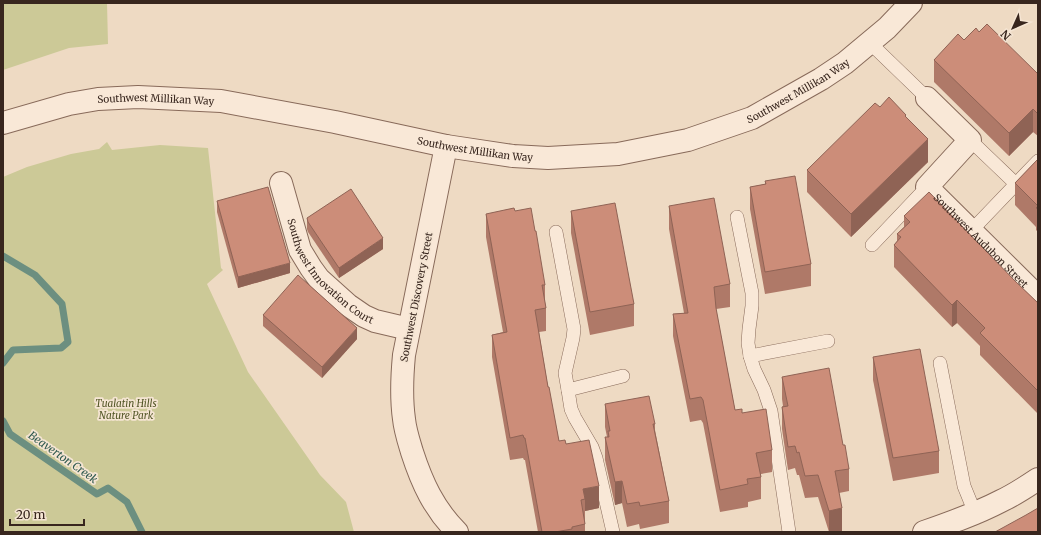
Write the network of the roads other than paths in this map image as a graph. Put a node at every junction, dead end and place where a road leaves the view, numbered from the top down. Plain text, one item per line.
1 (911, 3) edge
2 (869, 42) junction
3 (927, 98) joint
4 (3, 123) edge
5 (970, 140) junction
6 (446, 146) junction
7 (1038, 161) edge
8 (281, 183) dead end
9 (1016, 184) junction
10 (927, 186) junction
11 (737, 217) dead end
12 (971, 231) junction
13 (556, 232) dead end
14 (872, 245) dead end
15 (1038, 297) edge
16 (409, 329) junction
17 (828, 341) dead end
18 (750, 356) junction
19 (940, 363) dead end
20 (623, 376) dead end
21 (568, 390) junction
22 (1038, 479) edge
23 (975, 513) junction
24 (457, 532) edge
25 (613, 532) edge
26 (789, 532) edge
27 (924, 532) edge

1 - 2 street, Southwest Millikan Way
2 - 3 lane
2 - 6 street, Southwest Millikan Way
3 - 5 street
4 - 6 street, Southwest Millikan Way
5 - 9 lane
5 - 10 street, Southwest Audubon Street
6 - 16 street, Southwest Discovery Street
7 - 9 lane
8 - 16 street, Southwest Innovation Court
9 - 12 lane
10 - 12 street, Southwest Audubon Street
10 - 14 lane
11 - 18 lane
12 - 15 street, Southwest Audubon Street
13 - 21 lane
16 - 24 street, Southwest Discovery Street
17 - 18 lane
18 - 26 lane
19 - 23 lane
20 - 21 lane
21 - 25 lane
22 - 23 street
23 - 27 street

